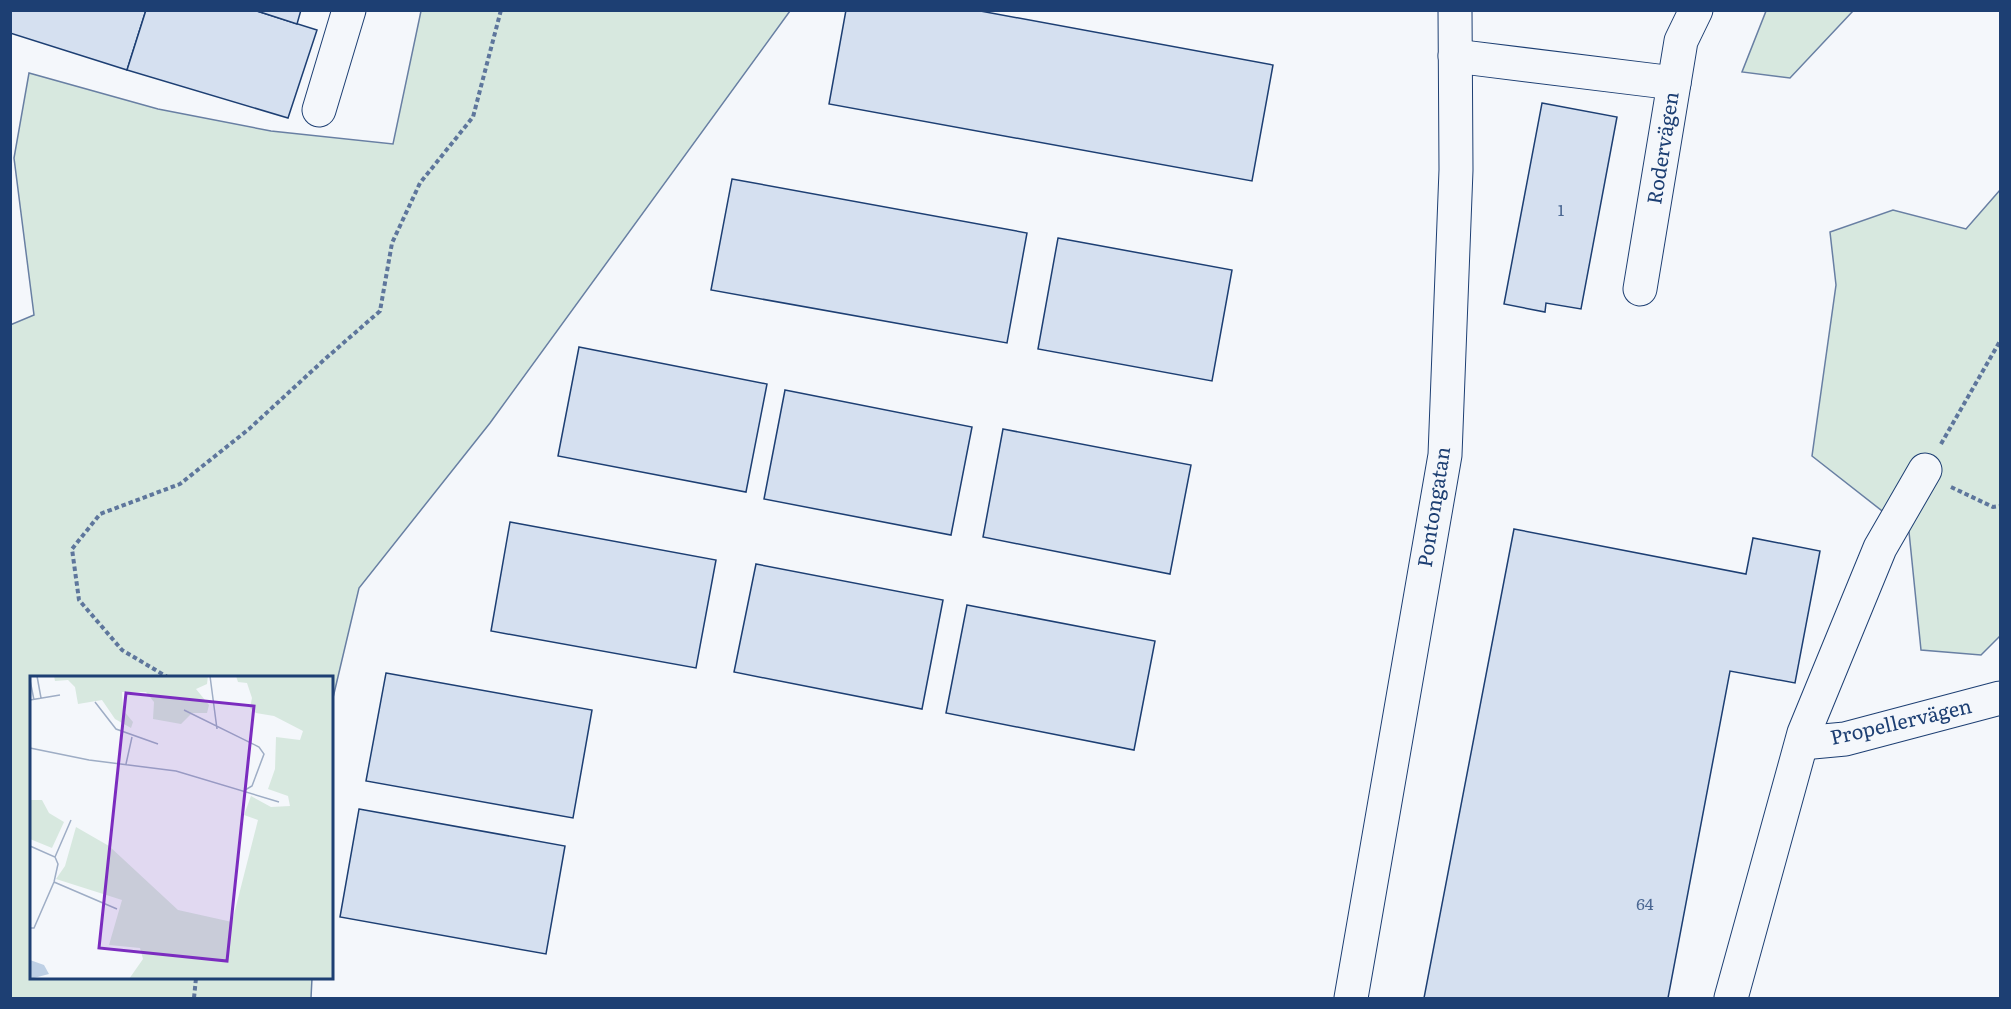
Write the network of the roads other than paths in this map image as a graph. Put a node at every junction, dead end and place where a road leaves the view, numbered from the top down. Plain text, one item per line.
1 (349, 10) edge
2 (1455, 10) edge
3 (1696, 10) edge
4 (1455, 56) junction
5 (1674, 82) junction
6 (319, 110) dead end
7 (1640, 289) dead end
8 (1925, 470) road end
9 (2001, 698) edge
10 (1802, 743) junction
11 (1352, 999) edge
12 (1731, 999) edge

1 - 6 street
2 - 4 street, Pontongatan
3 - 5 street, Rodervägen
4 - 5 street
4 - 11 street, Pontongatan
5 - 7 street, Rodervägen
8 - 10 street
9 - 10 street, Propellervägen
10 - 12 street

